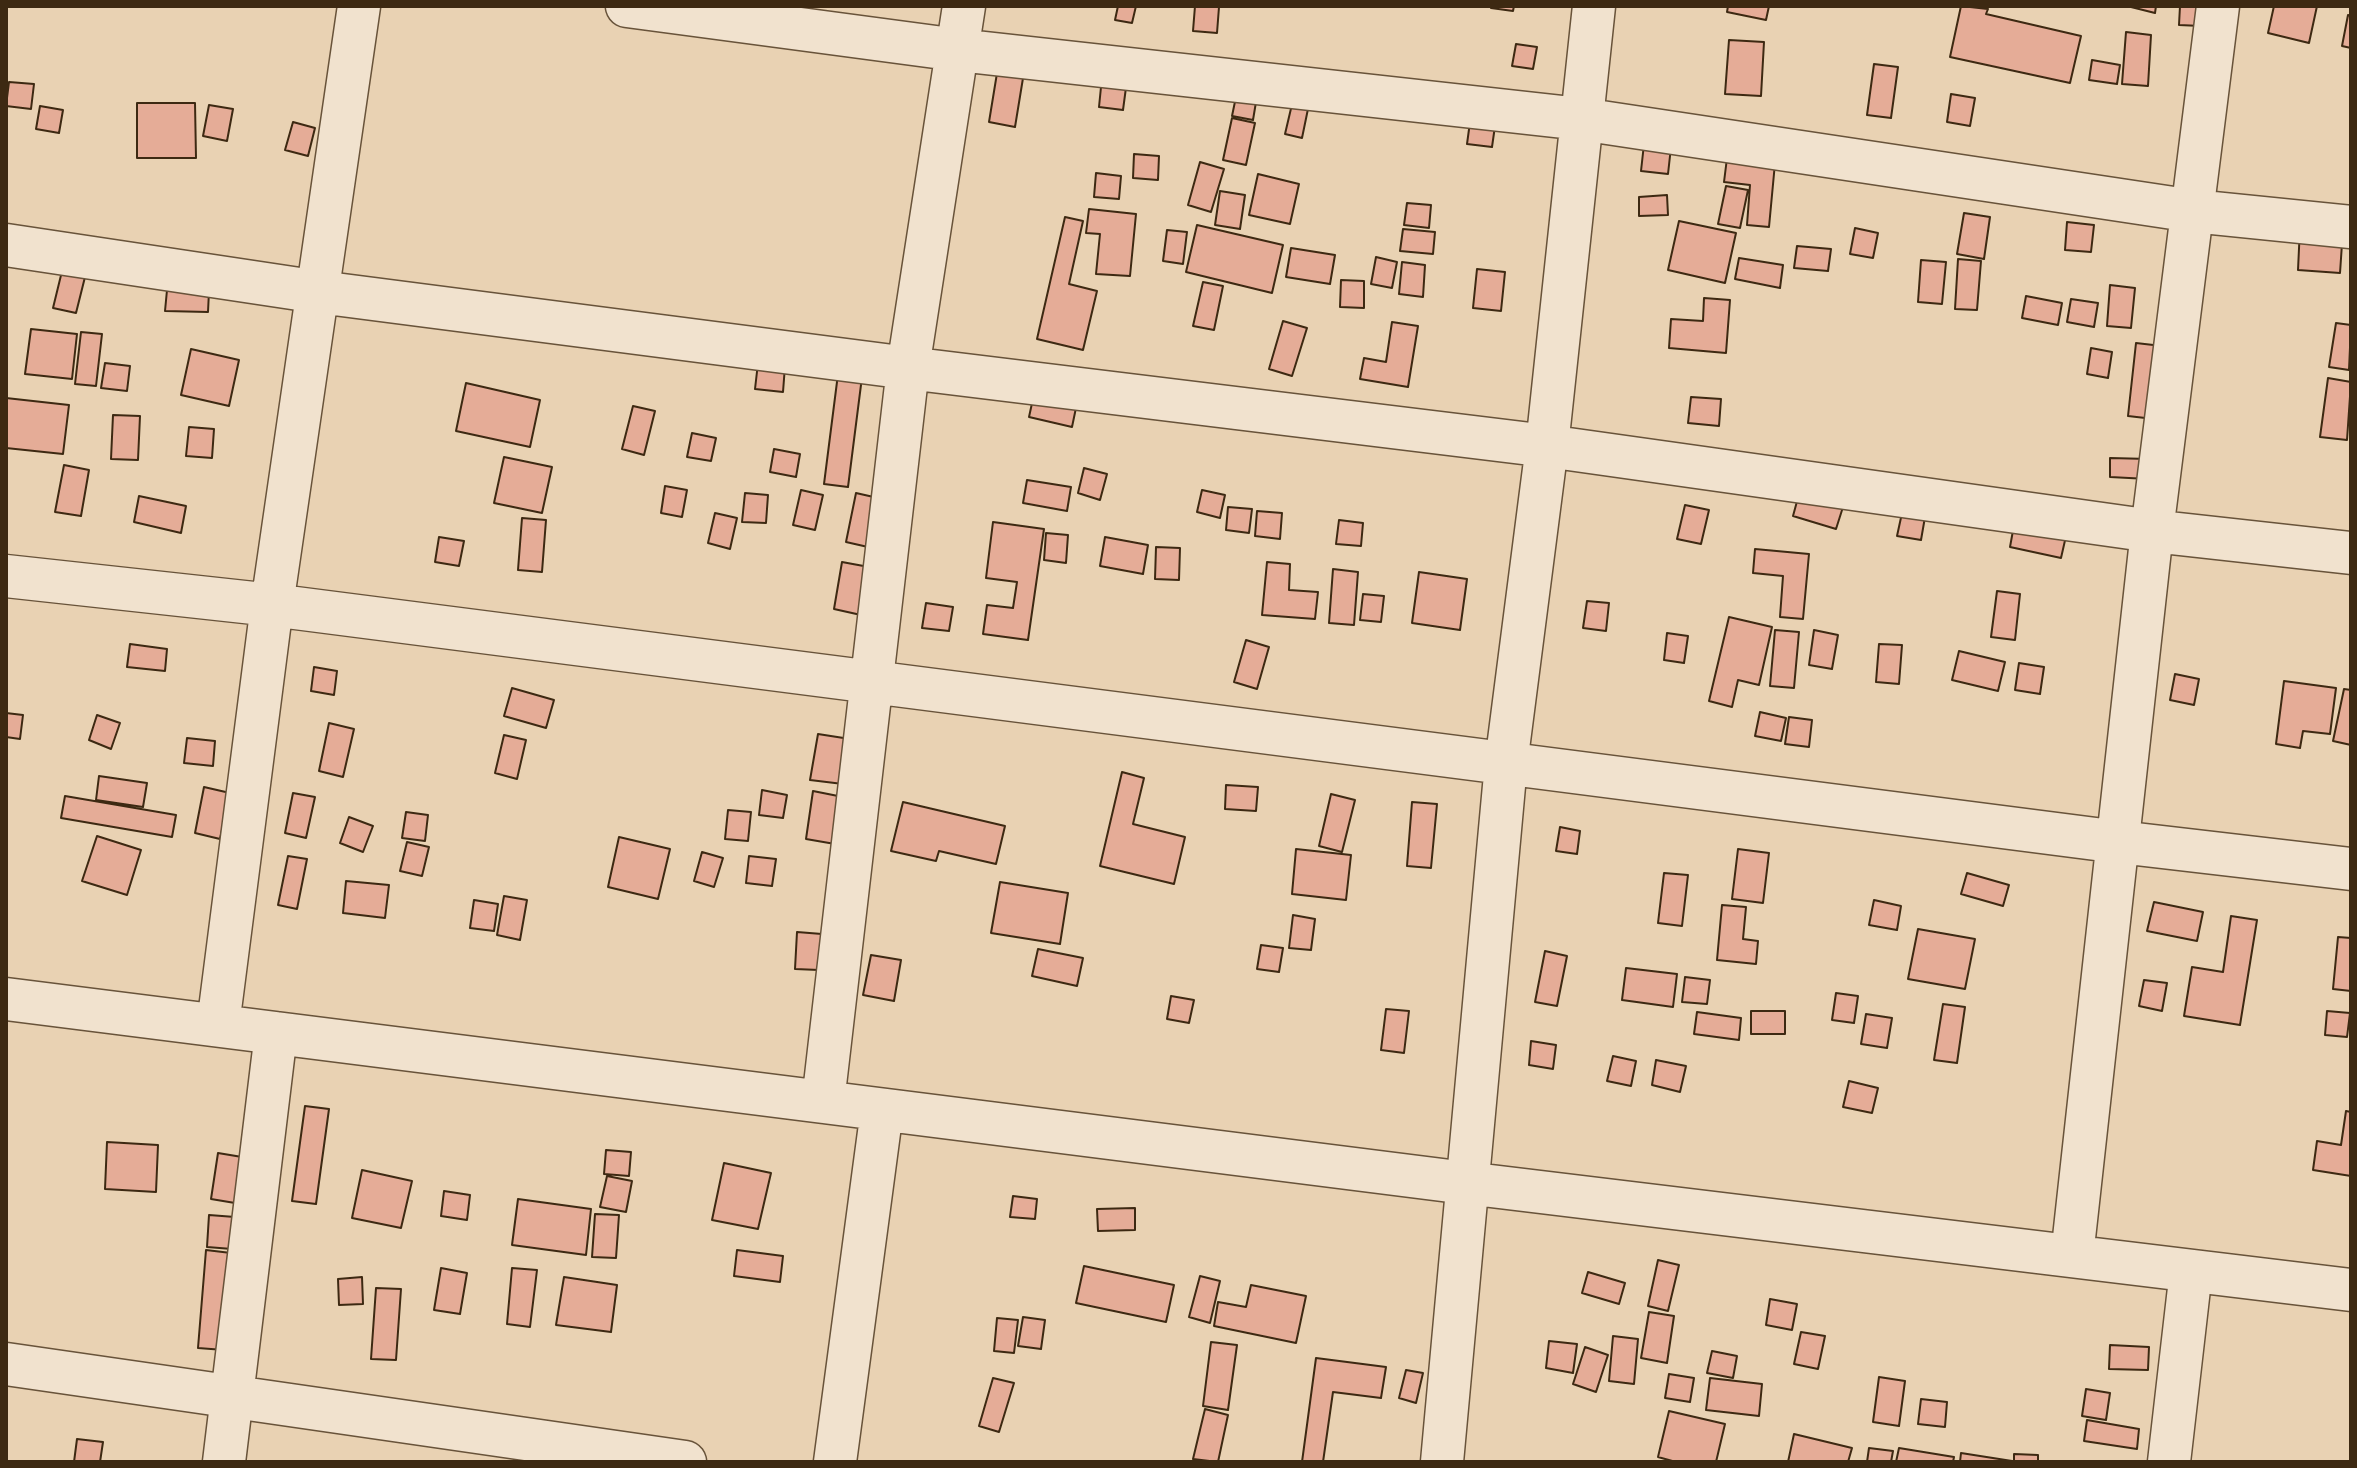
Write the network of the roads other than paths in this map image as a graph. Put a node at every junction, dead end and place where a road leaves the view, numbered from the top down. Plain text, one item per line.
1 (359, 6) edge
2 (627, 6) edge
3 (964, 6) edge
4 (1594, 6) edge
5 (2218, 6) edge
6 (958, 50) junction
7 (1581, 119) junction
8 (2193, 211) junction
9 (2351, 227) edge
10 (6, 245) edge
11 (319, 292) junction
12 (908, 368) junction
13 (1547, 446) junction
14 (2152, 531) junction
15 (2351, 553) edge
16 (6, 576) edge
17 (272, 605) junction
18 (871, 681) junction
19 (1506, 764) junction
20 (2119, 842) junction
21 (2351, 869) edge
22 (6, 999) edge
23 (218, 1025) junction
24 (276, 1033) junction
25 (823, 1102) junction
26 (882, 1110) junction
27 (1466, 1183) junction
28 (2072, 1256) junction
29 (2191, 1271) junction
30 (2351, 1290) edge
31 (6, 1364) edge
32 (232, 1396) junction
33 (224, 1462) edge
34 (685, 1462) edge
35 (835, 1462) edge
36 (1442, 1462) edge
37 (2169, 1462) edge

1 - 11 street
2 - 6 street
3 - 6 street
4 - 7 street
5 - 8 street
6 - 7 street
6 - 12 street
7 - 8 street
7 - 13 street
8 - 9 street
8 - 14 street
10 - 11 street
11 - 12 street
11 - 17 street
12 - 13 street
12 - 18 street
13 - 14 street
13 - 19 street
14 - 15 street
14 - 20 street
16 - 17 street
17 - 18 street
17 - 23 street
18 - 19 street
18 - 25 street
19 - 20 street
19 - 27 street
20 - 21 street
20 - 28 street
22 - 23 street
23 - 24 street
24 - 25 street
24 - 32 street
25 - 26 street
26 - 27 street
26 - 35 street
27 - 28 street
27 - 36 street
28 - 29 street
29 - 30 street
29 - 37 street
31 - 32 street
32 - 33 street
32 - 34 street

